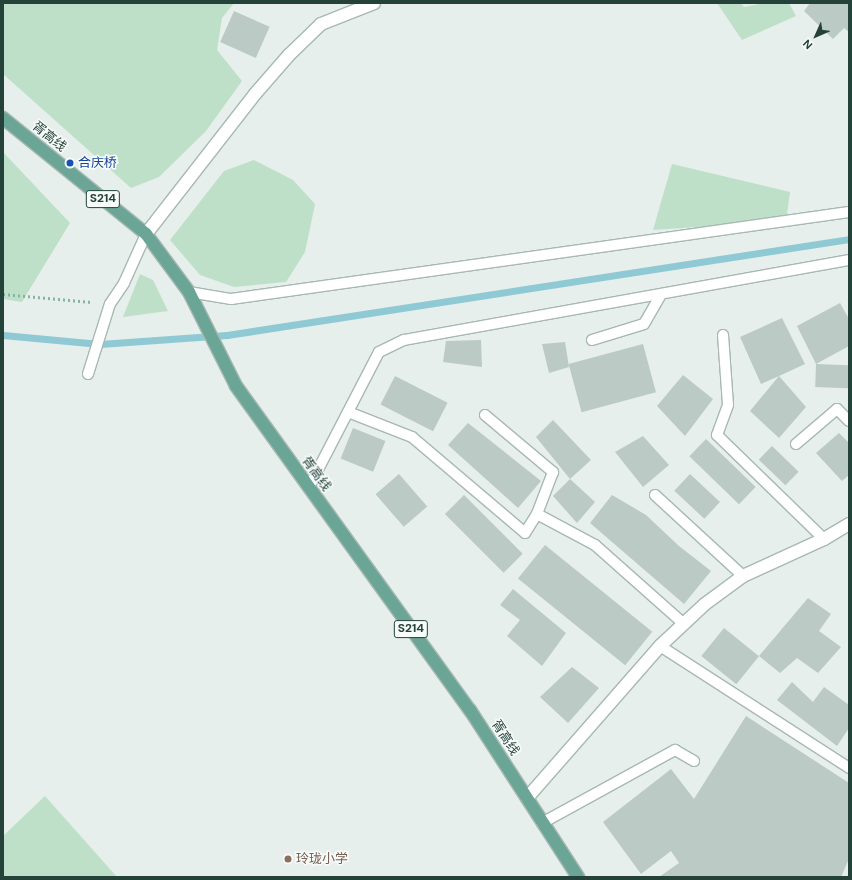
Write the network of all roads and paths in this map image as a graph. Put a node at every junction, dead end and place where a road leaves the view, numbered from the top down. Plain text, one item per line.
1 (374, 3) edge
2 (3, 118) edge
3 (849, 212) edge
4 (146, 234) junction
5 (849, 260) edge
6 (189, 292) junction
7 (3, 294) edge
8 (661, 294) junction
9 (110, 304) junction
10 (723, 335) dead end
11 (592, 340) dead end
12 (88, 374) dead end
13 (348, 412) junction
14 (485, 415) dead end
15 (849, 421) edge
16 (796, 444) dead end
17 (309, 488) junction
18 (655, 495) dead end
19 (537, 514) junction
20 (849, 524) edge
21 (824, 539) junction
22 (744, 576) junction
23 (684, 624) junction
24 (660, 646) junction
25 (694, 761) dead end
26 (849, 768) edge
27 (527, 798) junction
28 (542, 823) junction
29 (578, 877) edge

1 - 4 street
2 - 4 main road, 胥高线 / S214
3 - 6 lane
4 - 6 main road, 胥高线 / S214
4 - 9 lane
5 - 8 lane
6 - 17 main road, 胥高线 / S214
7 - 9 path
8 - 11 lane
8 - 13 lane
9 - 12 lane
10 - 21 lane
13 - 17 lane
13 - 19 lane
14 - 19 lane
15 - 16 lane
17 - 27 main road, 胥高线 / S214
18 - 22 lane
19 - 23 lane
20 - 21 street
21 - 22 street
22 - 23 street
23 - 24 street
24 - 26 lane
24 - 27 street
25 - 28 lane
27 - 28 main road, 胥高线 / S214
28 - 29 main road, 胥高线 / S214

